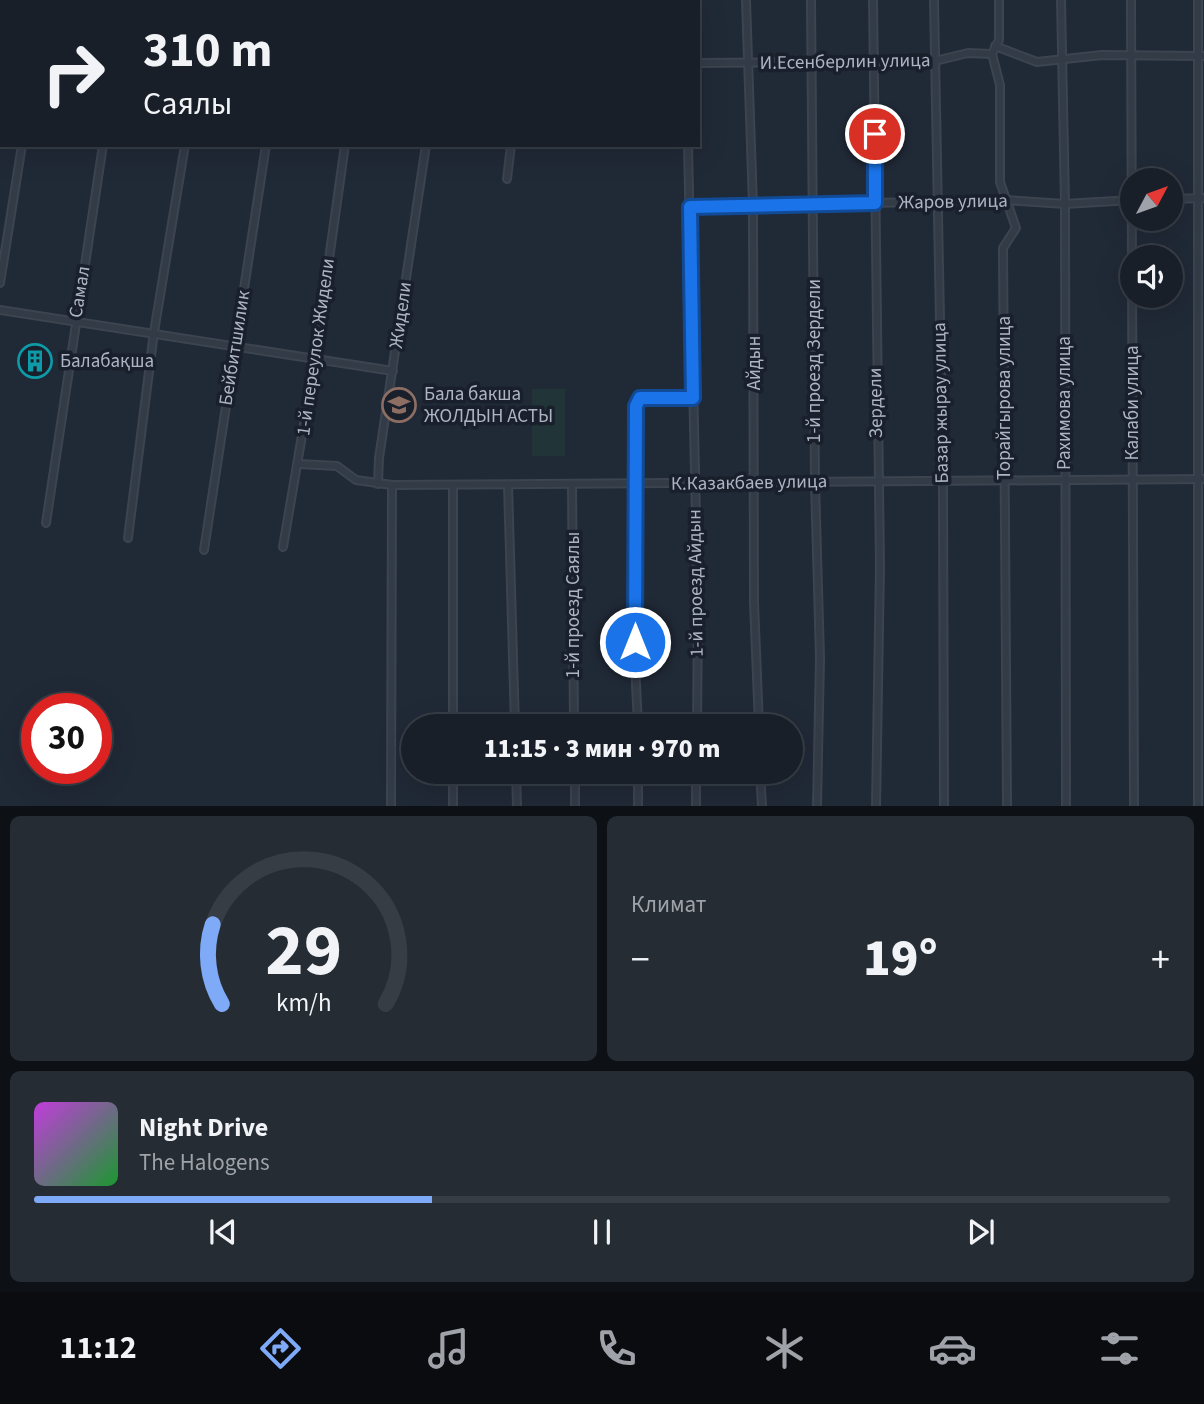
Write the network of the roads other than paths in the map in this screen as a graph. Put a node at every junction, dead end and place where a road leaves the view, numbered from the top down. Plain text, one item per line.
1 (746, 0) edge
2 (811, 0) edge
3 (873, 0) edge
4 (934, 0) edge
5 (999, 0) edge
6 (1061, 0) edge
7 (1131, 0) edge
8 (1198, 0) edge
9 (995, 46) junction
10 (992, 54) junction
11 (1200, 56) edge
12 (1131, 57) junction
13 (1061, 58) junction
14 (935, 61) junction
15 (874, 62) junction
16 (700, 64) edge
17 (748, 64) junction
18 (811, 65) junction
19 (22, 147) edge
20 (103, 147) edge
21 (185, 147) edge
22 (266, 147) edge
23 (345, 147) edge
24 (426, 147) edge
25 (510, 147) edge
26 (688, 147) edge
27 (1132, 168) edge
28 (507, 179) dead end
29 (1183, 199) edge
30 (1201, 199) edge
31 (1005, 200) junction
32 (1120, 201) edge
33 (875, 203) junction
34 (936, 203) junction
35 (813, 204) junction
36 (1065, 204) junction
37 (753, 205) junction
38 (690, 207) junction
39 (1132, 231) edge
40 (0, 283) edge
41 (0, 310) edge
42 (76, 319) junction
43 (154, 332) junction
44 (235, 346) junction
45 (315, 359) junction
46 (393, 371) junction
47 (693, 398) junction
48 (299, 464) junction
49 (1064, 478) junction
50 (1132, 478) junction
51 (1201, 479) edge
52 (1004, 480) junction
53 (755, 481) junction
54 (877, 481) junction
55 (943, 481) junction
56 (815, 482) junction
57 (694, 483) junction
58 (378, 484) junction
59 (572, 484) junction
60 (634, 484) junction
61 (393, 485) junction
62 (508, 485) junction
63 (453, 486) junction
64 (46, 523) dead end
65 (128, 538) dead end
66 (283, 547) dead end
67 (204, 550) dead end
68 (453, 714) edge
69 (515, 714) edge
70 (574, 714) edge
71 (638, 714) edge
72 (697, 714) edge
73 (759, 714) edge
74 (453, 784) edge
75 (516, 784) edge
76 (575, 784) edge
77 (638, 784) edge
78 (696, 784) edge
79 (761, 784) edge
80 (391, 806) edge
81 (453, 806) edge
82 (517, 806) edge
83 (575, 806) edge
84 (638, 806) edge
85 (696, 806) edge
86 (762, 806) edge
87 (817, 806) edge
88 (876, 806) edge
89 (944, 806) edge
90 (1007, 806) edge
91 (1066, 806) edge
92 (1134, 806) edge
93 (1198, 806) edge

1 - 17 street, Айдын
2 - 18 street, 1-й проезд Зердели
3 - 15 street, Зердели
4 - 14 street, Базар жырау улица
5 - 9 street
6 - 13 street, Рахимова улица
7 - 12 street, Калаби улица
8 - 11 street
9 - 10 street
9 - 13 street
10 - 14 street, И.Есенберлин улица
10 - 31 street, Торайгырова улица
11 - 12 street
11 - 30 street
12 - 13 street
12 - 27 street, Калаби улица
13 - 36 street, Рахимова улица
14 - 15 street, И.Есенберлин улица
14 - 34 street, Базар жырау улица
15 - 18 street, И.Есенберлин улица
15 - 33 street, Зердели
16 - 17 street, И.Есенберлин улица
17 - 18 street, И.Есенберлин улица
17 - 37 street, Айдын
18 - 35 street, 1-й проезд Зердели
19 - 40 street
20 - 42 street, Самал
21 - 43 street
22 - 44 street, Бейбитшилик
23 - 45 street, 1-й переулок Жидели
24 - 46 street, Жидели
25 - 28 street
26 - 38 street, 1-й проезд Айдын
29 - 30 street
30 - 51 street
31 - 34 street, Жаров улица
31 - 36 street, Жаров улица
31 - 52 street, Торайгырова улица
32 - 36 street, Жаров улица
33 - 34 street, Жаров улица
33 - 35 street, Жаров улица
33 - 54 street, Зердели
34 - 55 street, Базар жырау улица
35 - 37 street, Жаров улица
35 - 56 street, 1-й проезд Зердели
36 - 49 street, Рахимова улица
37 - 38 street, Жаров улица
37 - 53 street, Айдын
38 - 47 street, 1-й проезд Айдын
39 - 50 street, Калаби улица
41 - 42 street
42 - 43 street
42 - 64 street, Самал
43 - 44 street
43 - 65 street
44 - 45 street
44 - 67 street, Бейбитшилик
45 - 46 street
45 - 48 street, 1-й переулок Жидели
46 - 58 street, Жидели
47 - 57 street, 1-й проезд Айдын
47 - 60 street
48 - 58 street, К.Казакбаев улица
48 - 66 street, 1-й переулок Жидели
49 - 50 street, К.Казакбаев улица
49 - 52 street, К.Казакбаев улица
49 - 91 street, Рахимова улица
50 - 51 street, К.Казакбаев улица
50 - 92 street, Калаби улица
51 - 93 street
52 - 55 street, К.Казакбаев улица
52 - 90 street, Торайгырова улица
53 - 56 street, К.Казакбаев улица
53 - 57 street, К.Казакбаев улица
53 - 73 street, Айдын
54 - 55 street, К.Казакбаев улица
54 - 56 street, К.Казакбаев улица
54 - 88 street, Зердели
55 - 89 street, Базар жырау улица
56 - 87 street, 1-й проезд Зердели
57 - 60 street, К.Казакбаев улица
57 - 72 street, 1-й проезд Айдын
58 - 61 street, К.Казакбаев улица
59 - 60 street, К.Казакбаев улица
59 - 62 street, К.Казакбаев улица
59 - 70 street, 1-й проезд Саялы
60 - 71 street
61 - 63 street, К.Казакбаев улица
61 - 80 street
62 - 63 street, К.Казакбаев улица
62 - 69 street
63 - 68 street
74 - 81 street
75 - 82 street
76 - 83 street
77 - 84 street
78 - 85 street
79 - 86 street

